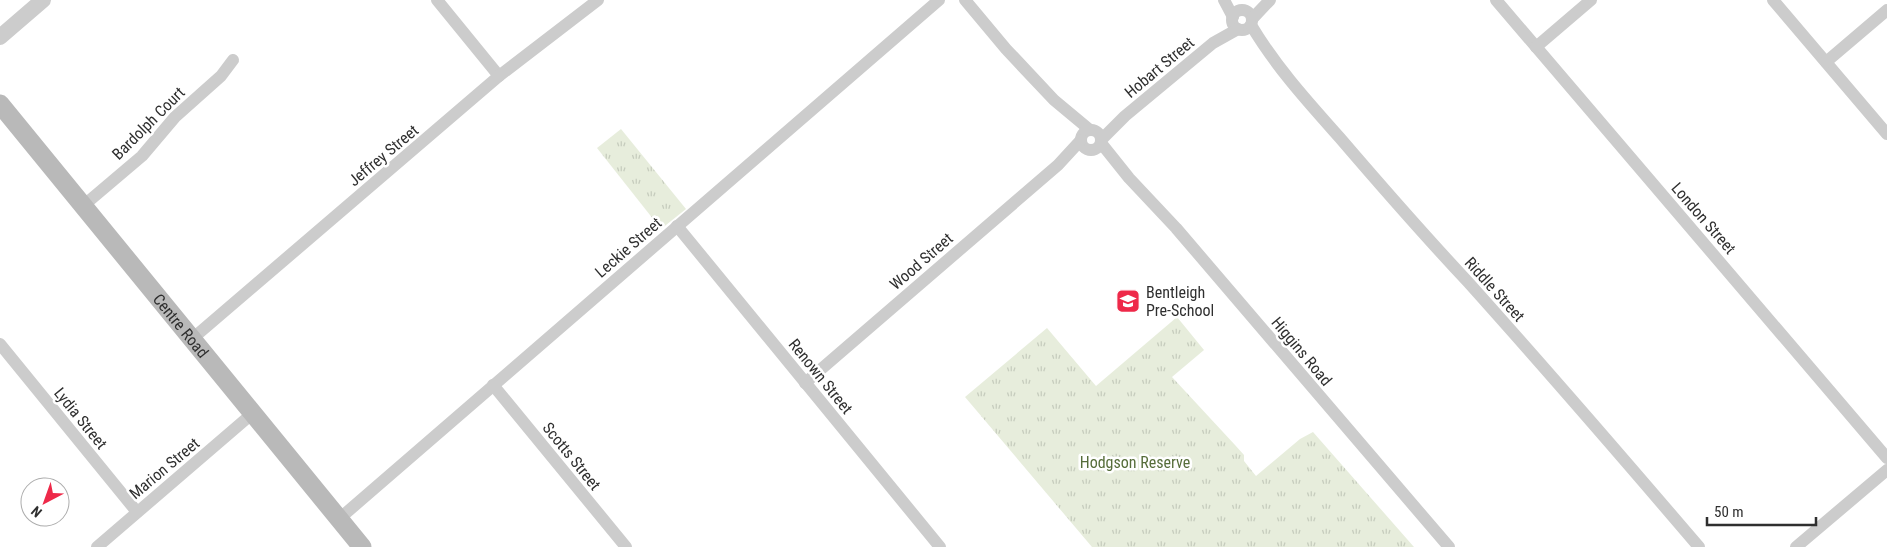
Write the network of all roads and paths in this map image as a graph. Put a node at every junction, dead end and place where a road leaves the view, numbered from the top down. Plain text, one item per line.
1 (43, 0) edge
2 (437, 0) edge
3 (598, 0) edge
4 (938, 0) edge
5 (965, 0) edge
6 (1224, 0) edge
7 (1231, 0) edge
8 (1269, 0) edge
9 (1496, 0) edge
10 (1591, 0) edge
11 (1772, 0) edge
12 (1887, 10) edge
13 (1243, 20) junction
14 (0, 37) edge
15 (1536, 47) junction
16 (233, 60) dead end
17 (1826, 62) junction
18 (499, 76) junction
19 (0, 104) edge
20 (1887, 134) edge
21 (1091, 140) junction
22 (84, 206) junction
23 (676, 226) junction
24 (192, 339) junction
25 (0, 344) edge
26 (805, 383) junction
27 (493, 385) junction
28 (253, 414) junction
29 (1887, 458) edge
30 (1887, 470) edge
31 (137, 512) junction
32 (339, 519) junction
33 (97, 547) edge
34 (362, 547) edge
35 (626, 547) edge
36 (940, 547) edge
37 (1449, 547) edge
38 (1699, 547) edge
39 (1796, 547) edge

1 - 14 street
2 - 18 street
3 - 18 street, Jeffrey Street
4 - 23 street, Leckie Street
5 - 21 street, Higgins Road
6 - 13 street
7 - 13 street
8 - 13 street, Hobart Street
9 - 15 street, London Street
10 - 15 street
11 - 17 street
12 - 17 street
13 - 21 street, Hobart Street
13 - 38 street, Riddle Street
15 - 29 street, London Street
16 - 22 street, Bardolph Court
17 - 20 street
18 - 24 street, Jeffrey Street
19 - 22 main road, Centre Road
21 - 26 street, Wood Street
21 - 37 street, Higgins Road
22 - 24 main road, Centre Road
23 - 26 street, Renown Street
23 - 27 street, Leckie Street
24 - 28 main road, Centre Road
25 - 31 street, Lydia Street
26 - 36 street, Renown Street
27 - 32 street, Leckie Street
27 - 35 street, Scotts Street
28 - 31 street, Marion Street
28 - 32 main road, Centre Road
30 - 39 street
31 - 33 street, Marion Street
32 - 34 main road, Centre Road

